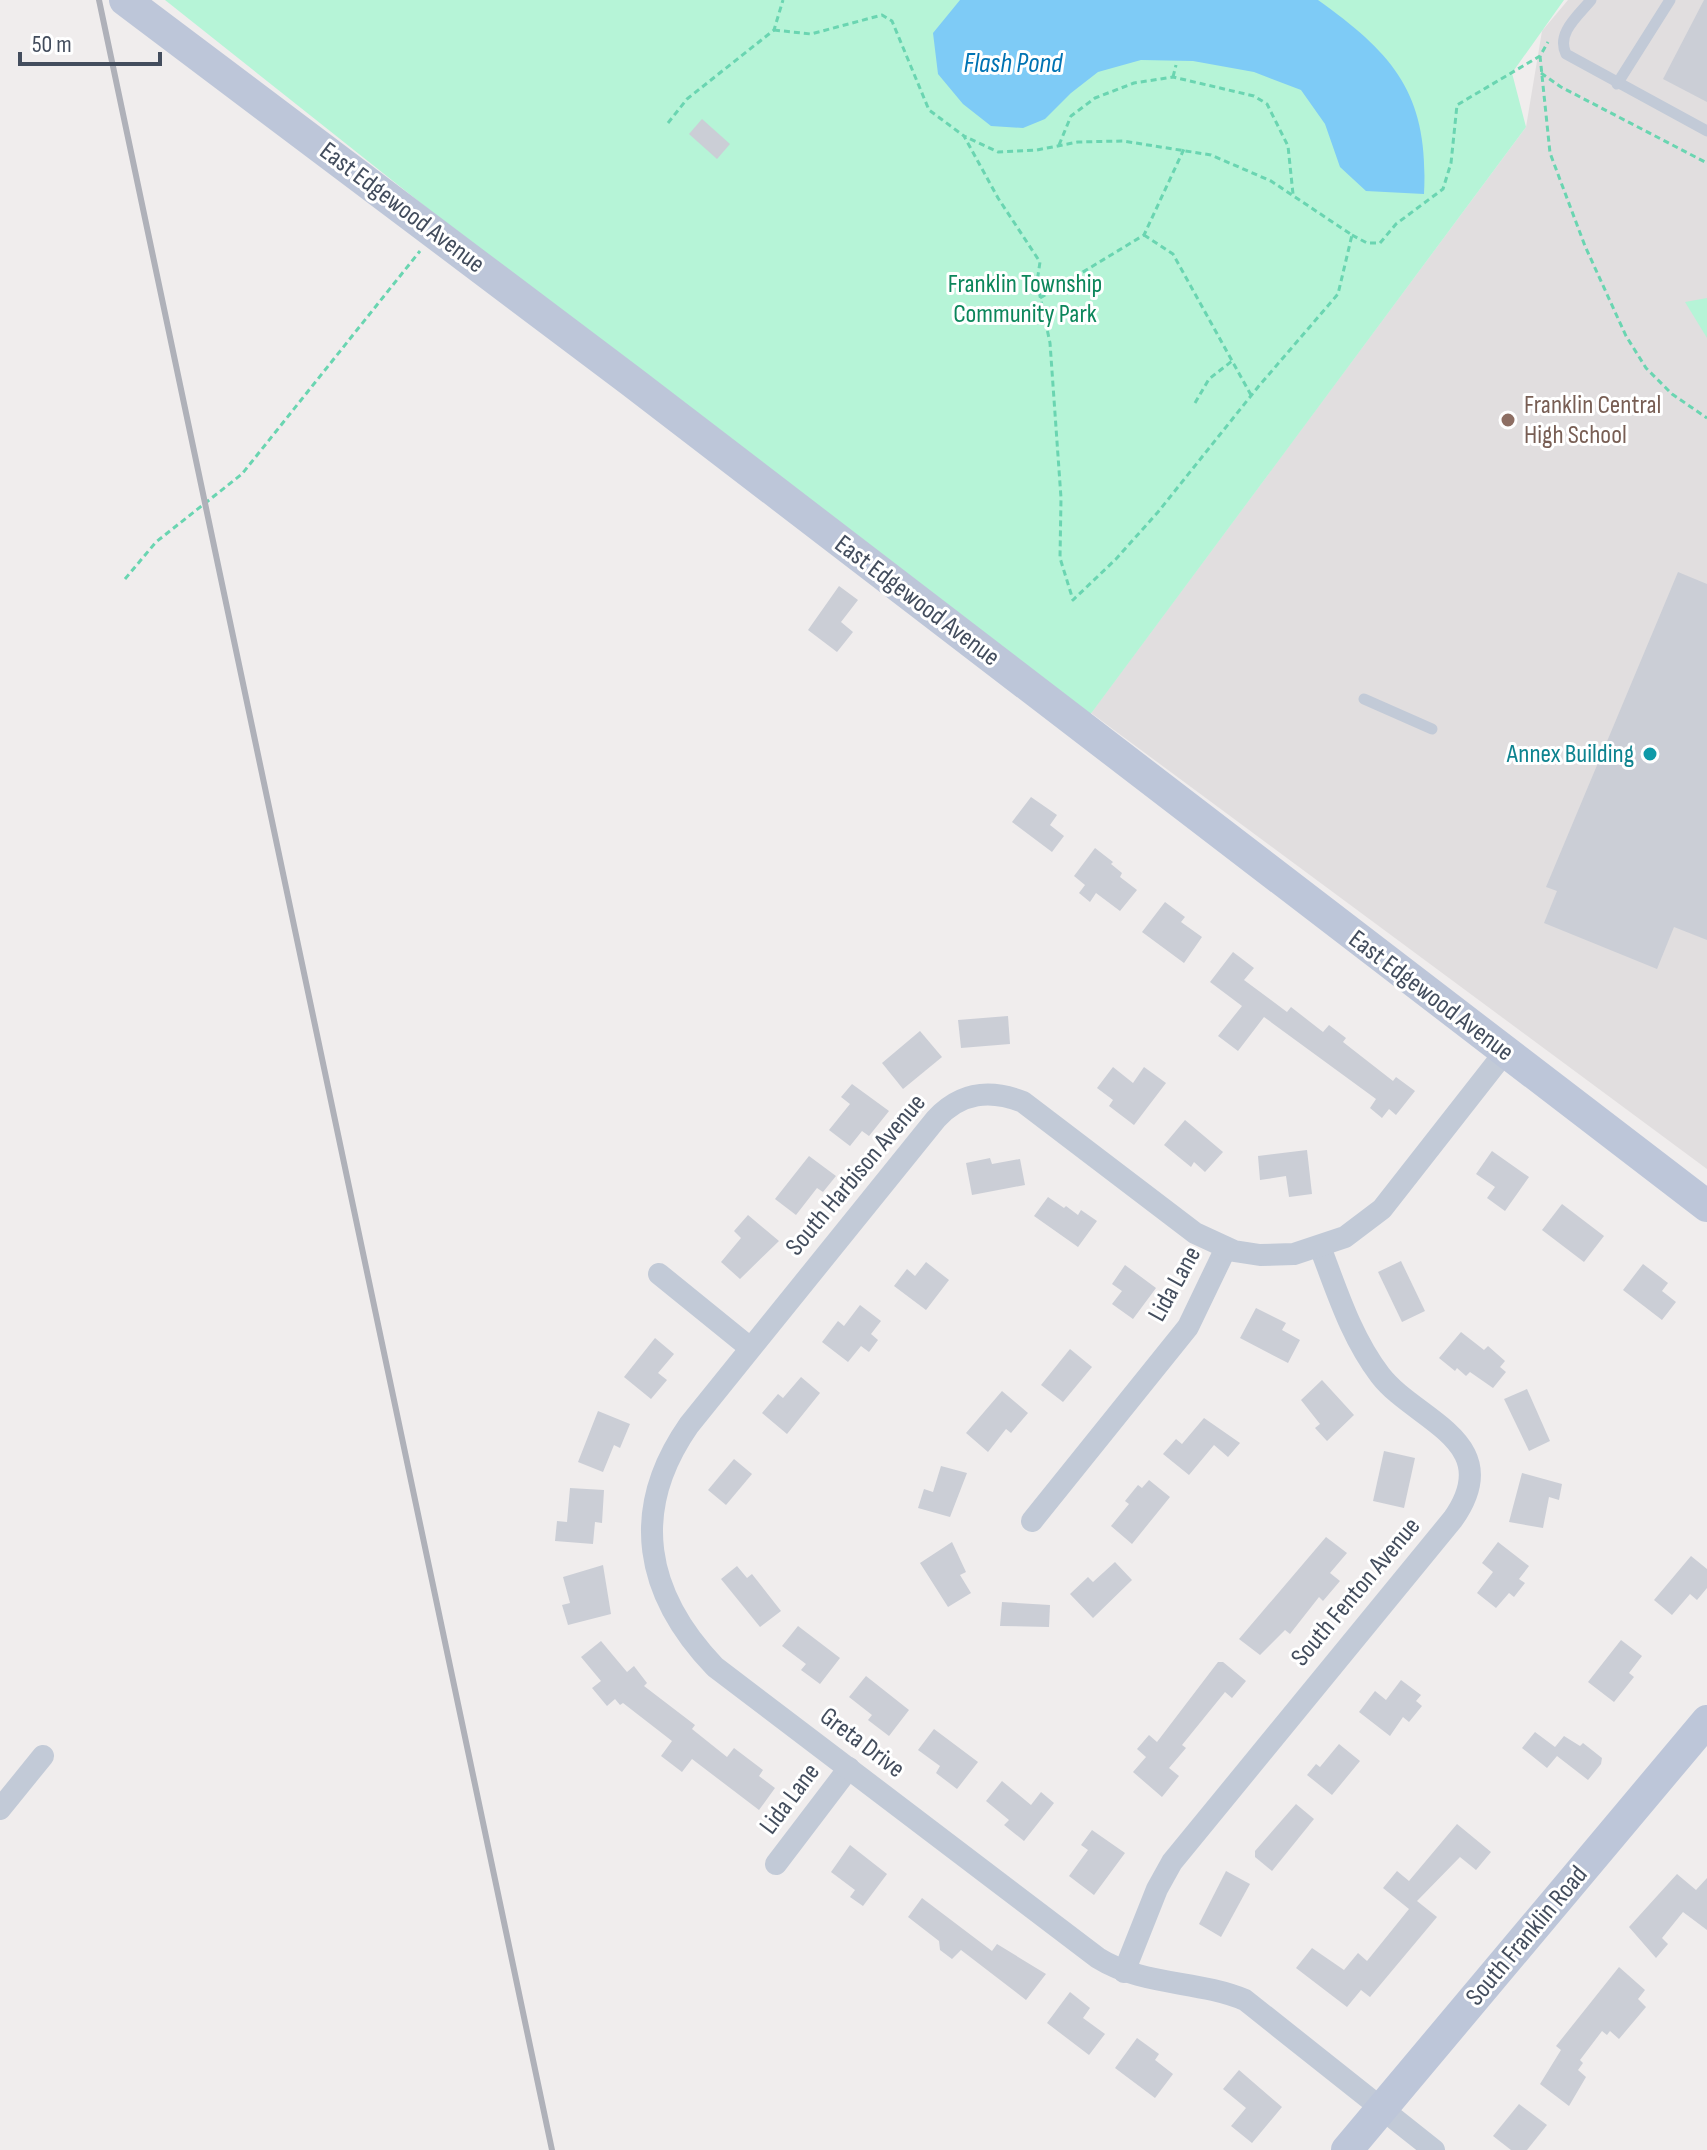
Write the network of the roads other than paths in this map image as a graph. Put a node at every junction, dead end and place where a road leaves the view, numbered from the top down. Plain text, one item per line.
1 (125, 0) edge
2 (1591, 0) edge
3 (1670, 0) edge
4 (1617, 84) junction
5 (1707, 131) edge
6 (1364, 699) dead end
7 (1432, 729) dead end
8 (1505, 1052) junction
9 (1707, 1206) edge
10 (1320, 1247) junction
11 (1226, 1248) junction
12 (659, 1274) dead end
13 (749, 1347) junction
14 (1032, 1521) dead end
15 (1707, 1721) edge
16 (43, 1756) dead end
17 (849, 1768) junction
18 (0, 1809) edge
19 (776, 1864) dead end
20 (1124, 1972) junction
21 (1383, 2109) junction
22 (1347, 2150) edge
23 (1434, 2150) edge

1 - 8 main road, East Edgewood Avenue
2 - 4 lane
3 - 4 lane
4 - 5 lane
6 - 7 lane
8 - 9 main road, East Edgewood Avenue
8 - 10 street, Lida Lane
10 - 11 street, Lida Lane
10 - 20 street, South Fenton Avenue
11 - 13 street, South Harbison Avenue
11 - 14 street, Lida Lane
12 - 13 street
13 - 17 street, Greta Drive
15 - 21 main road, South Franklin Road
16 - 18 street
17 - 19 street, Lida Lane
17 - 20 street, Greta Drive
20 - 21 street, Greta Drive
21 - 22 main road, South Franklin Road
21 - 23 street, Greta Drive

